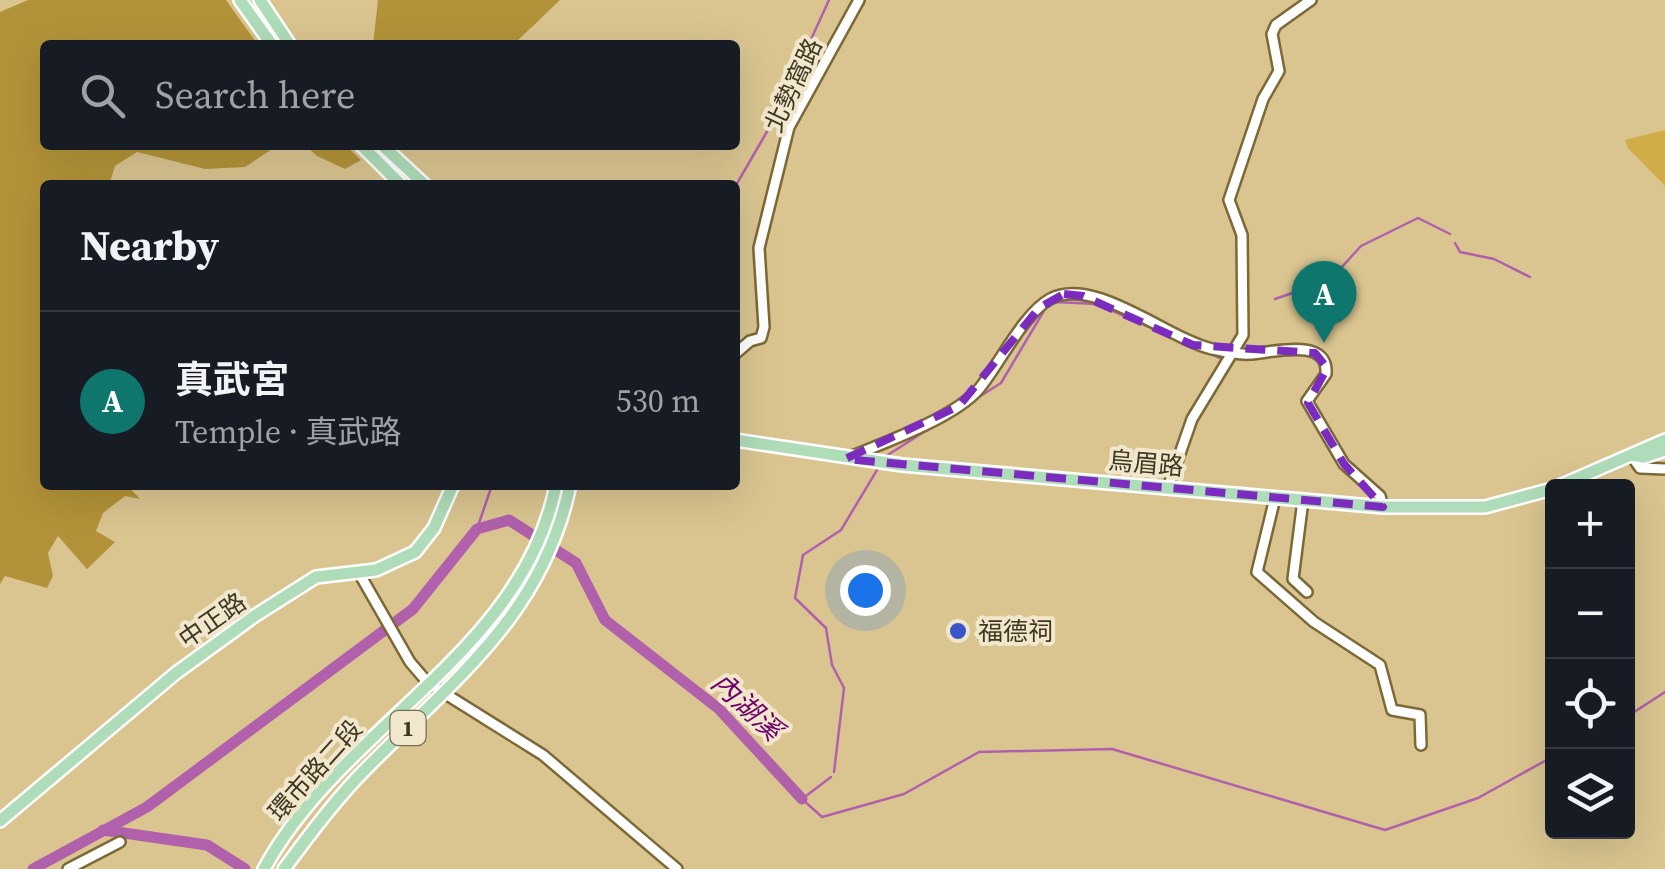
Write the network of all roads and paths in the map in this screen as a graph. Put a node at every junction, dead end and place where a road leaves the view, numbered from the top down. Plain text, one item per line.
1 (240, 0) edge
2 (260, 0) edge
3 (859, 0) edge
4 (1311, 0) edge
5 (268, 40) edge
6 (287, 40) edge
7 (366, 150) edge
8 (387, 150) edge
9 (396, 180) edge
10 (420, 180) edge
11 (740, 349) edge
12 (1234, 354) junction
13 (1665, 440) edge
14 (740, 441) edge
15 (1665, 450) edge
16 (1631, 455) junction
17 (845, 459) junction
18 (1665, 469) edge
19 (1576, 479) edge
20 (1168, 488) junction
21 (451, 490) edge
22 (555, 490) edge
23 (569, 490) edge
24 (1545, 491) edge
25 (1275, 498) junction
26 (1303, 500) junction
27 (1383, 507) junction
28 (359, 573) junction
29 (1308, 592) dead end
30 (428, 683) junction
31 (443, 694) junction
32 (1421, 746) dead end
33 (0, 822) edge
34 (120, 842) dead end
35 (267, 864) edge
36 (68, 869) edge
37 (284, 869) edge
38 (676, 869) edge

1 - 5 main road
2 - 6 main road
3 - 11 street, 北勢窩路
4 - 12 street
7 - 9 main road
8 - 10 main road
12 - 17 street
12 - 20 street
12 - 27 street
13 - 16 main road, 烏眉路
14 - 17 main road, 烏眉路
15 - 16 main road, 烏眉路
16 - 18 street
16 - 19 main road, 烏眉路
17 - 20 main road, 烏眉路
20 - 25 main road, 烏眉路
21 - 28 main road, 中正路
22 - 30 main road, 環市路二段 / 1
23 - 31 main road, 環市路二段 / 1
24 - 27 main road, 烏眉路
25 - 26 main road, 烏眉路
25 - 32 street
26 - 27 main road, 烏眉路
26 - 29 street
28 - 30 street
28 - 33 main road, 中正路
30 - 31 street
30 - 35 main road, 環市路二段 / 1
31 - 37 main road, 環市路二段 / 1
31 - 38 street
34 - 36 street

